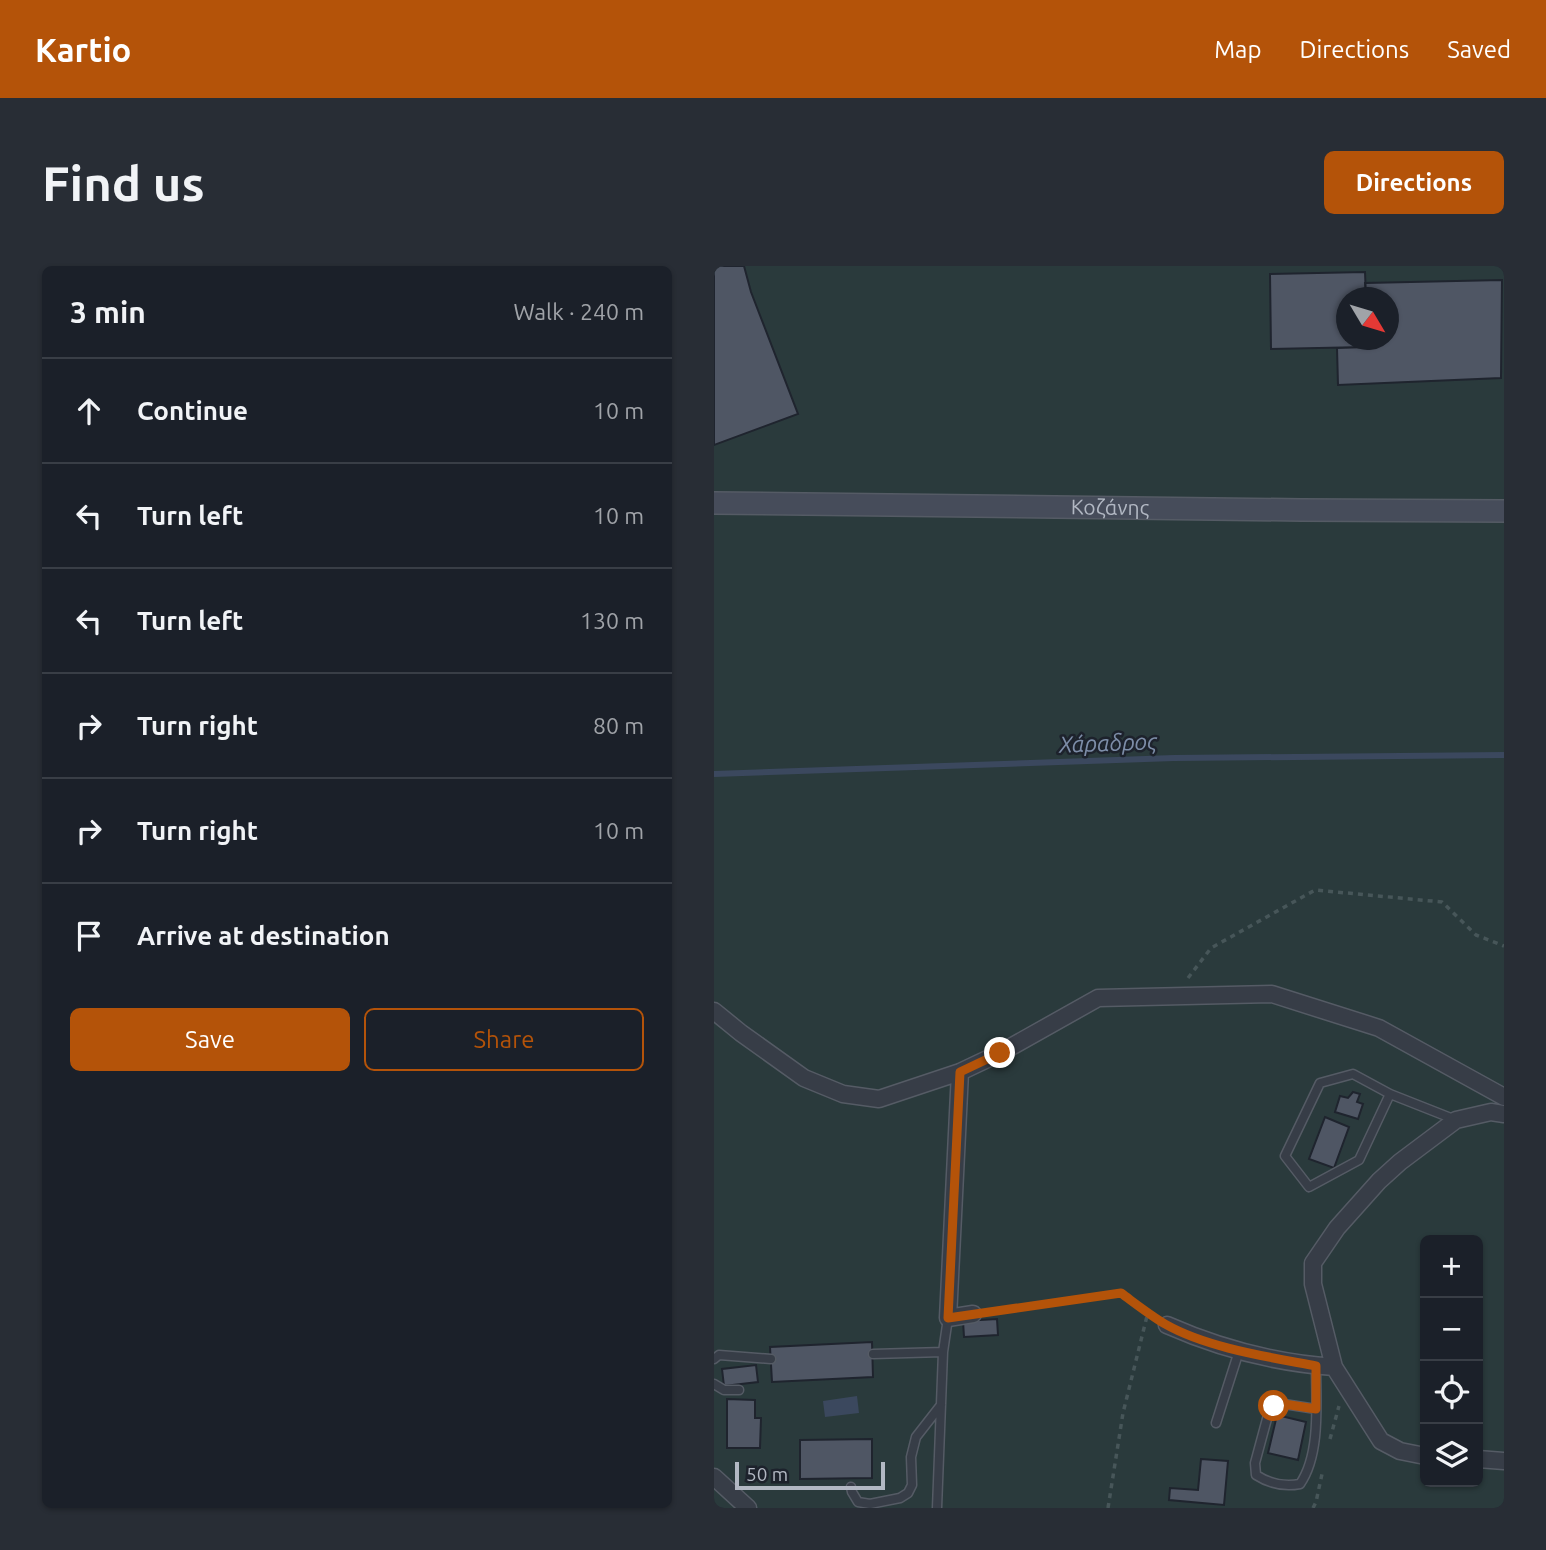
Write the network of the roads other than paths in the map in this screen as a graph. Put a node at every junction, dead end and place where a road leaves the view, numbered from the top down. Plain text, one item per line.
1 (714, 503) edge
2 (1504, 511) edge
3 (714, 1011) edge
4 (960, 1072) junction
5 (1390, 1094) junction
6 (1504, 1097) edge
7 (1504, 1114) edge
8 (1456, 1120) junction
9 (973, 1314) road end
10 (948, 1318) junction
11 (1167, 1325) road end
12 (1240, 1351) junction
13 (943, 1352) junction
14 (873, 1354) dead end
15 (714, 1359) edge
16 (771, 1359) dead end
17 (1316, 1366) junction
18 (1334, 1367) junction
19 (714, 1384) edge
20 (739, 1390) dead end
21 (942, 1405) junction
22 (1316, 1409) junction
23 (1216, 1423) dead end
24 (1420, 1455) edge
25 (1483, 1459) edge
26 (1504, 1461) edge
27 (714, 1477) edge
28 (852, 1487) dead end
29 (748, 1508) edge
30 (937, 1508) edge

1 - 2 street, Κοζάνης
3 - 4 street
4 - 6 street
4 - 10 street
5 - 5 lane
5 - 8 lane
7 - 8 street
8 - 18 street
9 - 10 street
10 - 13 lane
11 - 12 street
12 - 17 street
12 - 23 lane
13 - 14 lane
13 - 21 lane
15 - 16 lane
17 - 18 street
17 - 22 lane
18 - 24 street
19 - 20 lane
21 - 28 lane
21 - 30 lane
22 - 22 lane
25 - 26 street
27 - 29 street

